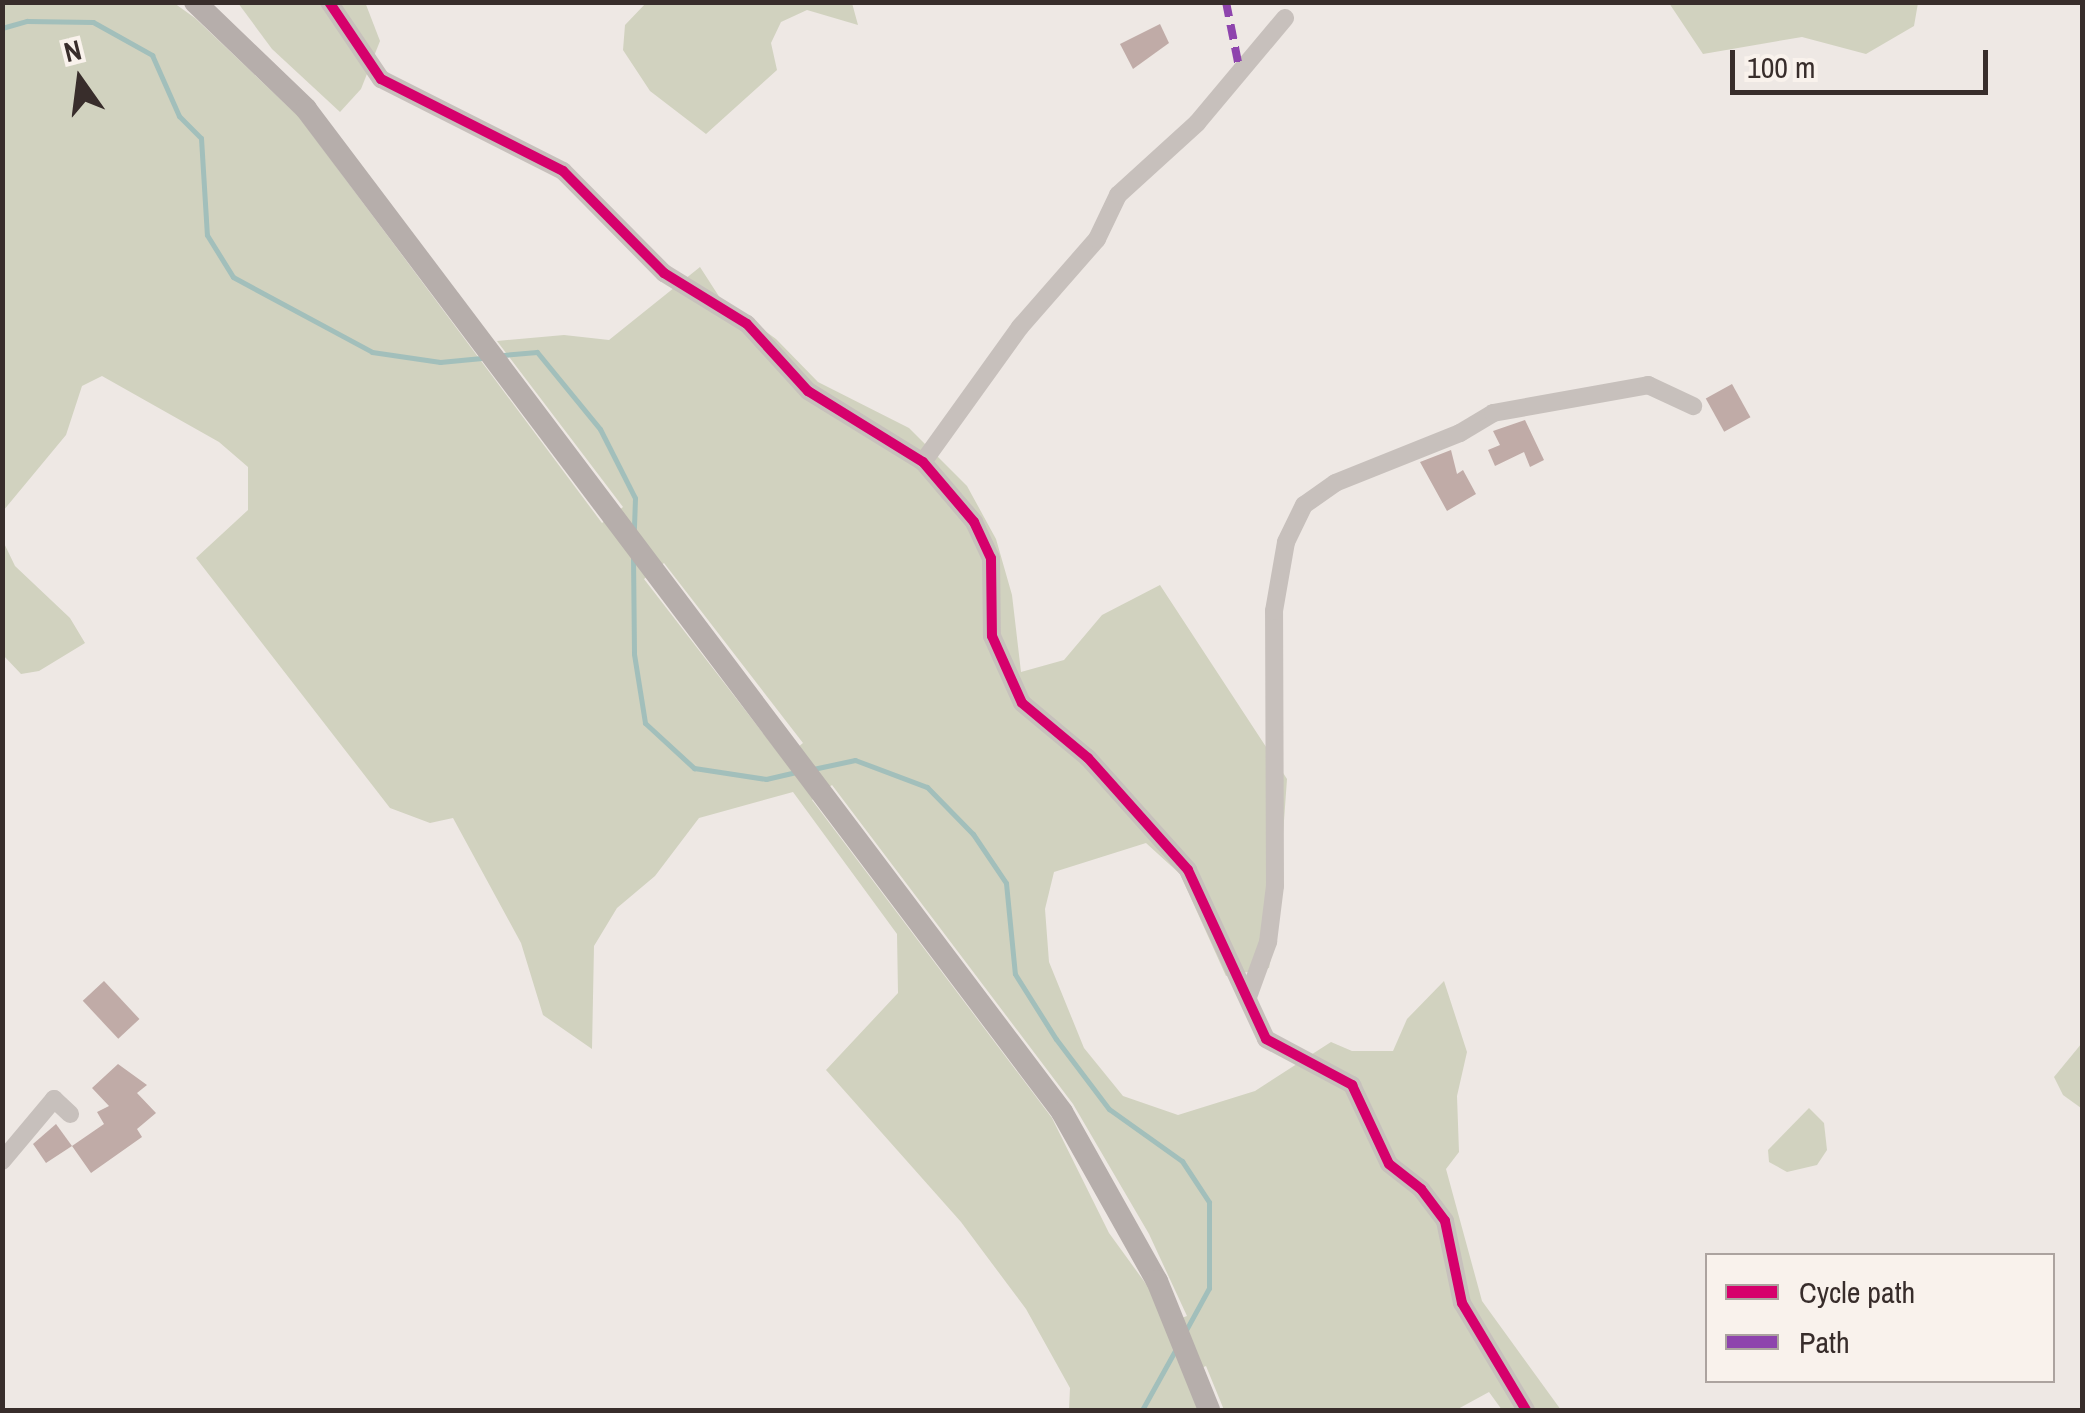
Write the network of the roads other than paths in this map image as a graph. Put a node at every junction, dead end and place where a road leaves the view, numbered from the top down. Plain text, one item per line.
1 (194, 2) edge
2 (330, 2) edge
3 (1285, 18) dead end
4 (1692, 406) dead end
5 (923, 462) junction
6 (1248, 997) junction
7 (70, 1114) dead end
8 (2, 1161) edge
9 (1209, 1410) edge
10 (1526, 1410) edge

1 - 9 main road
2 - 5 street
3 - 5 street
4 - 6 street
5 - 6 street
6 - 10 street
7 - 8 street

